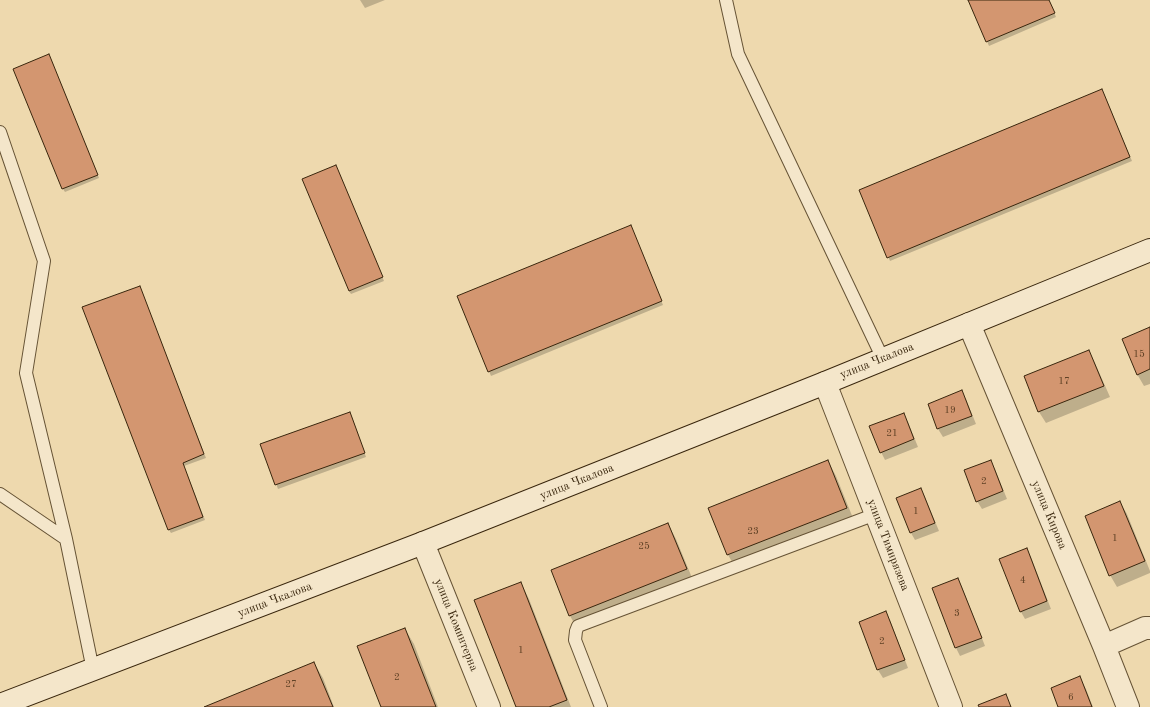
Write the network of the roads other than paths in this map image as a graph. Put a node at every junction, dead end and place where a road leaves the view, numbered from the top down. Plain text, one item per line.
1 (726, 0) edge
2 (0, 132) edge
3 (1150, 250) edge
4 (969, 324) junction
5 (883, 359) junction
6 (825, 383) junction
7 (0, 494) edge
8 (876, 514) junction
9 (66, 539) junction
10 (423, 543) junction
11 (1150, 628) edge
12 (1104, 646) junction
13 (93, 670) junction
14 (0, 705) edge
15 (489, 707) edge
16 (601, 707) edge
17 (951, 707) edge
18 (1128, 707) edge

1 - 5 lane
2 - 9 lane
3 - 4 main road, улица Чкалова
4 - 5 main road, улица Чкалова
4 - 12 main road, улица Кирова
5 - 6 main road, улица Чкалова
6 - 8 main road, улица Тимирязева
6 - 10 main road, улица Чкалова
7 - 9 lane
8 - 16 lane
8 - 17 main road, улица Тимирязева
9 - 13 lane
10 - 13 main road, улица Чкалова
10 - 15 main road, улица Коминтерна
11 - 12 main road
12 - 18 main road, улица Кирова
13 - 14 main road, улица Чкалова

